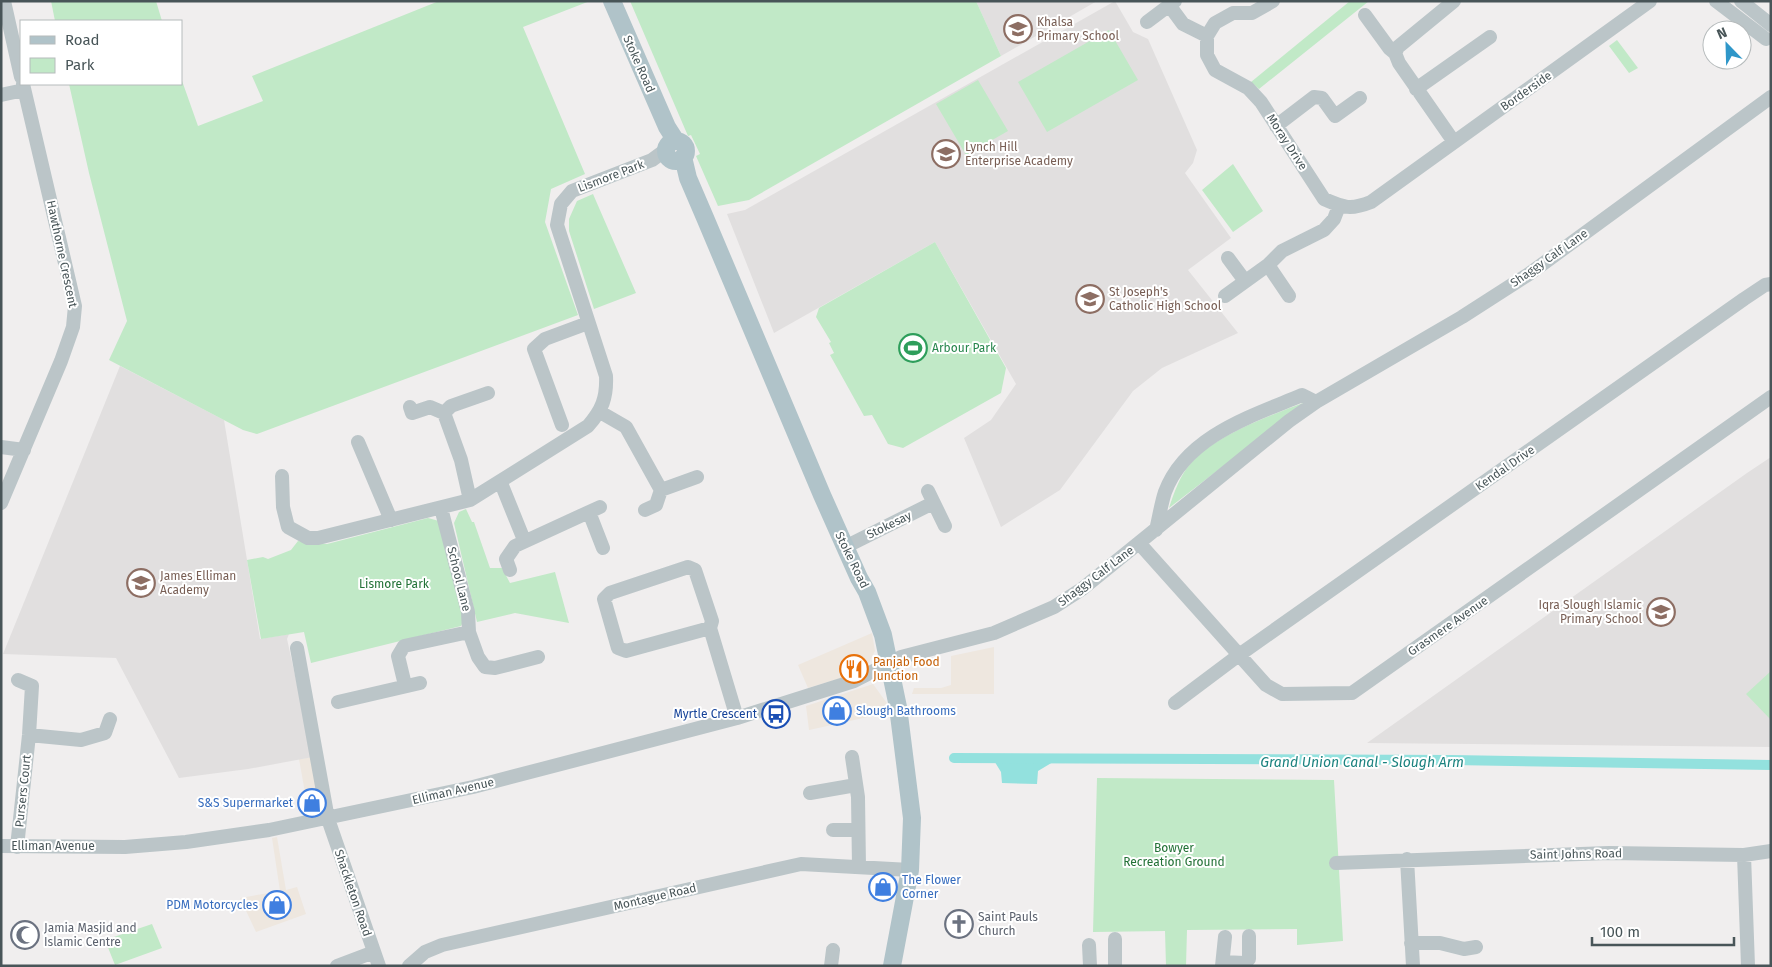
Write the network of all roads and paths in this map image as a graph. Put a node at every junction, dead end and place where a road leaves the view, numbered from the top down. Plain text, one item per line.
1 (4, 1) edge
2 (612, 1) edge
3 (1274, 1) edge
4 (1454, 1) edge
5 (1650, 1) edge
6 (1716, 1) edge
7 (1742, 1) edge
8 (1172, 3) edge
9 (1365, 15) dead end
10 (1147, 22) dead end
11 (1771, 25) edge
12 (1207, 36) junction
13 (1490, 37) dead end
14 (1759, 38) dead end
15 (1395, 53) junction
16 (20, 70) edge
17 (20, 85) edge
18 (23, 85) edge
19 (1416, 89) junction
20 (1, 95) edge
21 (1771, 97) edge
22 (1360, 98) dead end
23 (1276, 126) junction
24 (1454, 142) junction
25 (672, 149) junction
26 (1339, 206) junction
27 (1228, 258) dead end
28 (1268, 265) junction
29 (1245, 281) junction
30 (1771, 284) edge
31 (1225, 296) dead end
32 (1289, 296) dead end
33 (588, 323) junction
34 (488, 393) dead end
35 (1771, 397) edge
36 (1316, 402) junction
37 (410, 407) dead end
38 (600, 412) junction
39 (444, 413) junction
40 (562, 425) dead end
41 (358, 442) dead end
42 (1, 447) edge
43 (24, 450) junction
44 (282, 476) dead end
45 (697, 477) dead end
46 (501, 483) junction
47 (661, 490) junction
48 (470, 500) junction
49 (1, 503) edge
50 (441, 508) junction
51 (645, 510) dead end
52 (391, 520) junction
53 (945, 526) dead end
54 (1156, 530) junction
55 (524, 540) junction
56 (1139, 543) junction
57 (845, 547) junction
58 (603, 548) dead end
59 (510, 570) dead end
60 (710, 628) junction
61 (469, 632) junction
62 (297, 648) dead end
63 (1239, 655) junction
64 (538, 658) dead end
65 (890, 662) junction
66 (18, 680) dead end
67 (420, 683) dead end
68 (405, 685) junction
69 (338, 702) dead end
70 (1175, 703) dead end
71 (737, 718) junction
72 (110, 719) dead end
73 (29, 735) junction
74 (852, 757) dead end
75 (856, 785) junction
76 (810, 793) dead end
77 (328, 819) junction
78 (832, 830) dead end
79 (858, 830) junction
80 (1, 846) edge
81 (17, 847) junction
82 (1771, 851) edge
83 (1744, 855) junction
84 (1407, 859) junction
85 (1336, 863) dead end
86 (858, 867) junction
87 (910, 870) junction
88 (1249, 936) dead end
89 (1224, 937) dead end
90 (1115, 939) dead end
91 (1411, 944) junction
92 (1089, 945) dead end
93 (833, 950) dead end
94 (1468, 951) dead end
95 (374, 952) junction
96 (1223, 964) edge
97 (337, 966) edge
98 (379, 966) edge
99 (409, 966) edge
100 (831, 966) edge
101 (892, 966) edge
102 (1090, 966) edge
103 (1115, 966) edge
104 (1413, 966) edge
105 (1748, 966) edge

1 - 16 street, Hawthorne Crescent
2 - 25 main road, Stoke Road
3 - 12 street
4 - 15 street
5 - 24 street, Borderside
6 - 14 street
7 - 11 street
8 - 10 street
8 - 12 street
9 - 15 street
12 - 23 street, Moray Drive
13 - 19 street
15 - 19 street
17 - 20 street
18 - 43 street, Hawthorne Crescent
19 - 24 street
21 - 36 street, Shaggy Calf Lane
22 - 23 street
23 - 26 street, Moray Drive
24 - 26 street
25 - 33 street, Lismore Park
25 - 57 main road, Stoke Road
26 - 28 street
27 - 29 street
28 - 29 street
28 - 32 street
29 - 31 street
30 - 63 street, Kendal Drive
33 - 38 street, Lismore Park
33 - 40 street
34 - 39 street
35 - 63 street, Grasmere Avenue
36 - 54 street, Shaggy Calf Lane
36 - 54 street
37 - 39 street
38 - 46 street, Lismore Park
38 - 47 street
39 - 48 street
41 - 52 street
42 - 43 street
43 - 49 street, Hawthorne Crescent
44 - 52 street, Lismore Park
45 - 47 street
46 - 48 street, Lismore Park
46 - 55 street
47 - 51 street
48 - 50 street, Lismore Park
50 - 52 street, Lismore Park
50 - 61 street, School Lane
53 - 57 street, Stokesay
54 - 56 street, Shaggy Calf Lane
55 - 58 street
55 - 59 street
56 - 63 street, Grasmere Avenue
56 - 65 street, Shaggy Calf Lane
57 - 65 main road, Stoke Road
60 - 60 street
60 - 71 street
61 - 64 street, School Lane
61 - 68 street
62 - 77 street, Shackleton Road
63 - 70 street, Kendal Drive
65 - 71 street, Elliman Avenue
65 - 87 main road, Stoke Road
66 - 73 street, Pursers Court
67 - 68 street
68 - 69 street
71 - 77 street, Elliman Avenue
72 - 73 street
73 - 81 street, Pursers Court
74 - 75 street
75 - 76 street
75 - 79 street
77 - 81 street, Elliman Avenue
77 - 95 street, Shackleton Road
78 - 79 street
79 - 86 street
80 - 81 street, Elliman Avenue
82 - 83 street, Saint Johns Road
83 - 84 street, Saint Johns Road
83 - 105 street
84 - 85 street, Saint Johns Road
84 - 91 street
86 - 87 street, Montague Road
86 - 99 street, Montague Road
87 - 101 main road, Stoke Road
88 - 96 street
89 - 96 street
90 - 103 street
91 - 94 street
91 - 104 street
92 - 102 street
93 - 100 street
95 - 97 street
95 - 98 street, Shackleton Road

